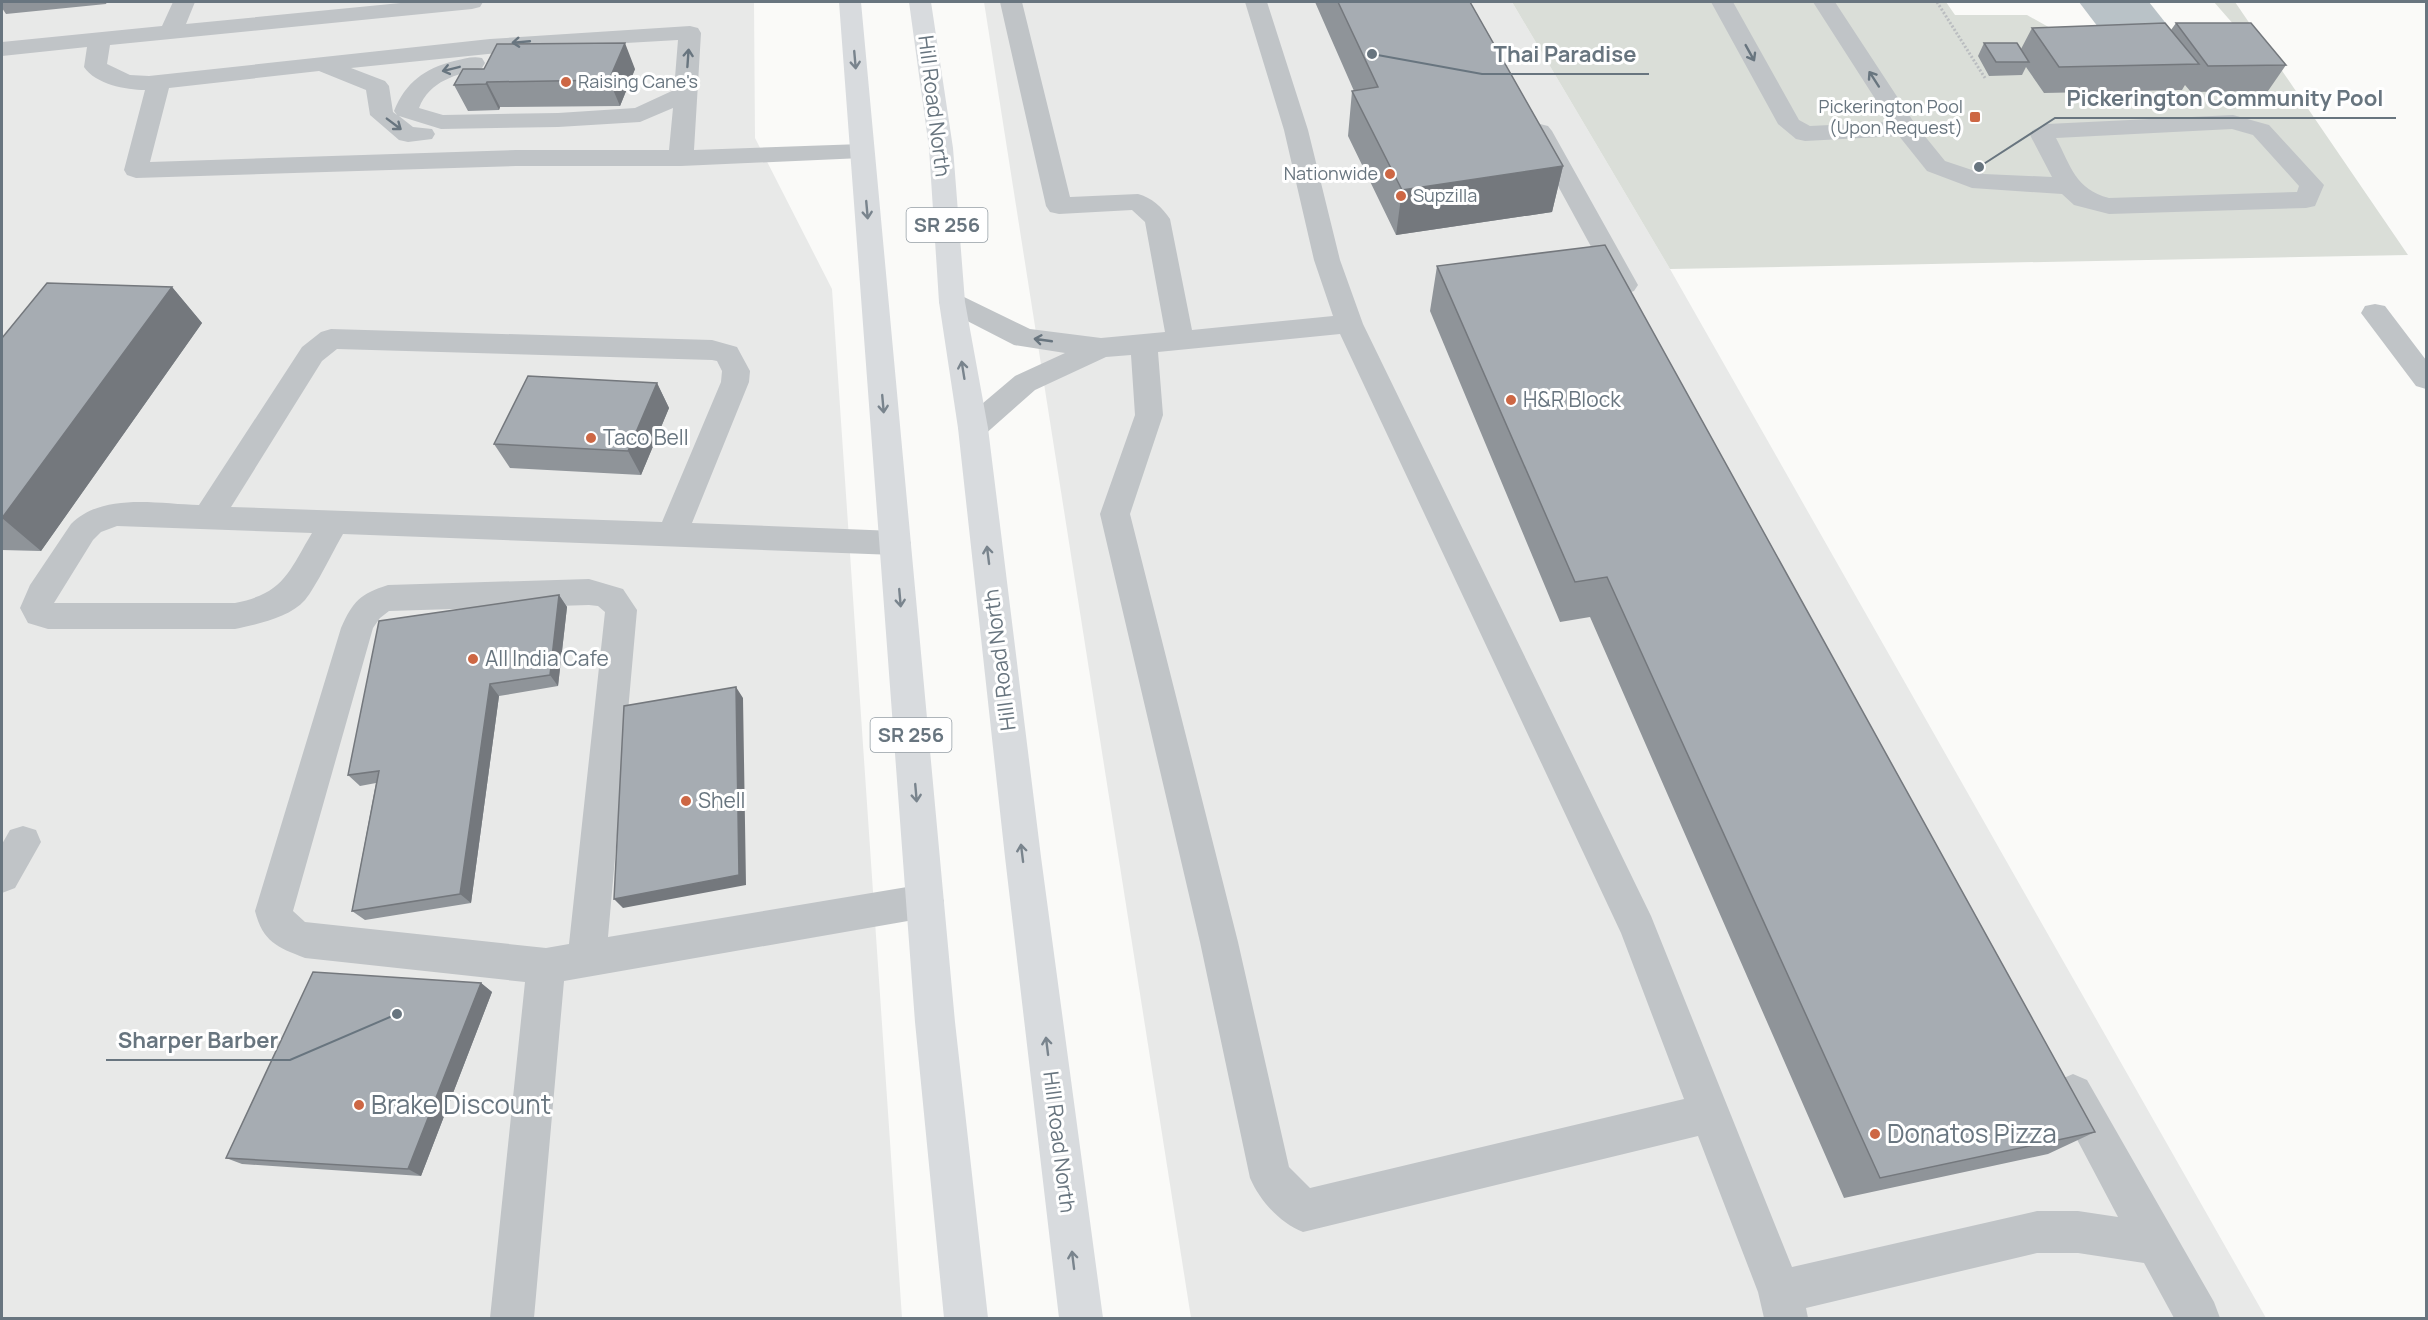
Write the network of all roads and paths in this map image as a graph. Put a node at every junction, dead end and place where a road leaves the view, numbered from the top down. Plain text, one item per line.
1 (184, 2) edge
2 (472, 2) edge
3 (850, 2) edge
4 (920, 2) edge
5 (1011, 2) edge
6 (1256, 2) edge
7 (1722, 2) edge
8 (1824, 2) edge
9 (1938, 2) edge
10 (426, 4) edge
11 (171, 32) junction
12 (648, 34) junction
13 (100, 39) junction
14 (2, 49) edge
15 (325, 65) junction
16 (1985, 78) dead end
17 (159, 82) junction
18 (685, 101) junction
19 (1523, 102) edge
20 (1906, 128) junction
21 (862, 152) junction
22 (681, 159) junction
23 (2069, 186) junction
24 (952, 302) junction
25 (1638, 308) edge
26 (2375, 313) dead end
27 (1349, 324) junction
28 (1180, 340) junction
29 (1143, 344) junction
30 (1101, 348) junction
31 (2427, 379) edge
32 (973, 428) junction
33 (208, 517) junction
34 (334, 522) junction
35 (673, 533) junction
36 (895, 543) junction
37 (23, 842) dead end
38 (2, 876) edge
39 (925, 901) junction
40 (587, 958) junction
41 (546, 966) junction
42 (2058, 1069) edge
43 (1710, 1113) junction
44 (2157, 1244) junction
45 (1783, 1305) edge
46 (512, 1318) edge
47 (966, 1318) edge
48 (1081, 1318) edge
49 (2198, 1318) edge

1 - 11 street
2 - 10 street
3 -> 21 highway, SR 256
4 - 24 highway, Hill Road North / SR 256
5 - 28 street
6 - 27 street
7 -> 20 street
20 -> 8 street
9 - 16 path
10 - 11 street
11 - 13 street
12 -> 15 street
18 -> 12 street
12 -> 18 street
13 - 14 street
13 - 17 street
15 - 17 street
15 -> 18 street
17 - 22 street
18 - 22 street
19 - 25 street
20 - 23 street
21 - 22 street
21 -> 36 highway, SR 256
23 - 23 street
30 -> 24 street
32 -> 24 highway, Hill Road North / SR 256
26 - 31 street
27 - 28 street
27 - 43 street
28 - 29 street
29 - 30 street
29 - 43 street
30 - 32 street
48 -> 32 highway, Hill Road North / SR 256
33 - 34 street
33 - 34 street
33 - 35 street
34 - 35 street
35 - 36 street
36 -> 39 highway, SR 256
37 - 38 street
39 - 40 street
39 - 47 highway, SR 256
40 - 41 street
40 - 41 street
41 - 46 street
42 - 44 street
43 - 45 street
44 - 45 street
44 - 49 street

